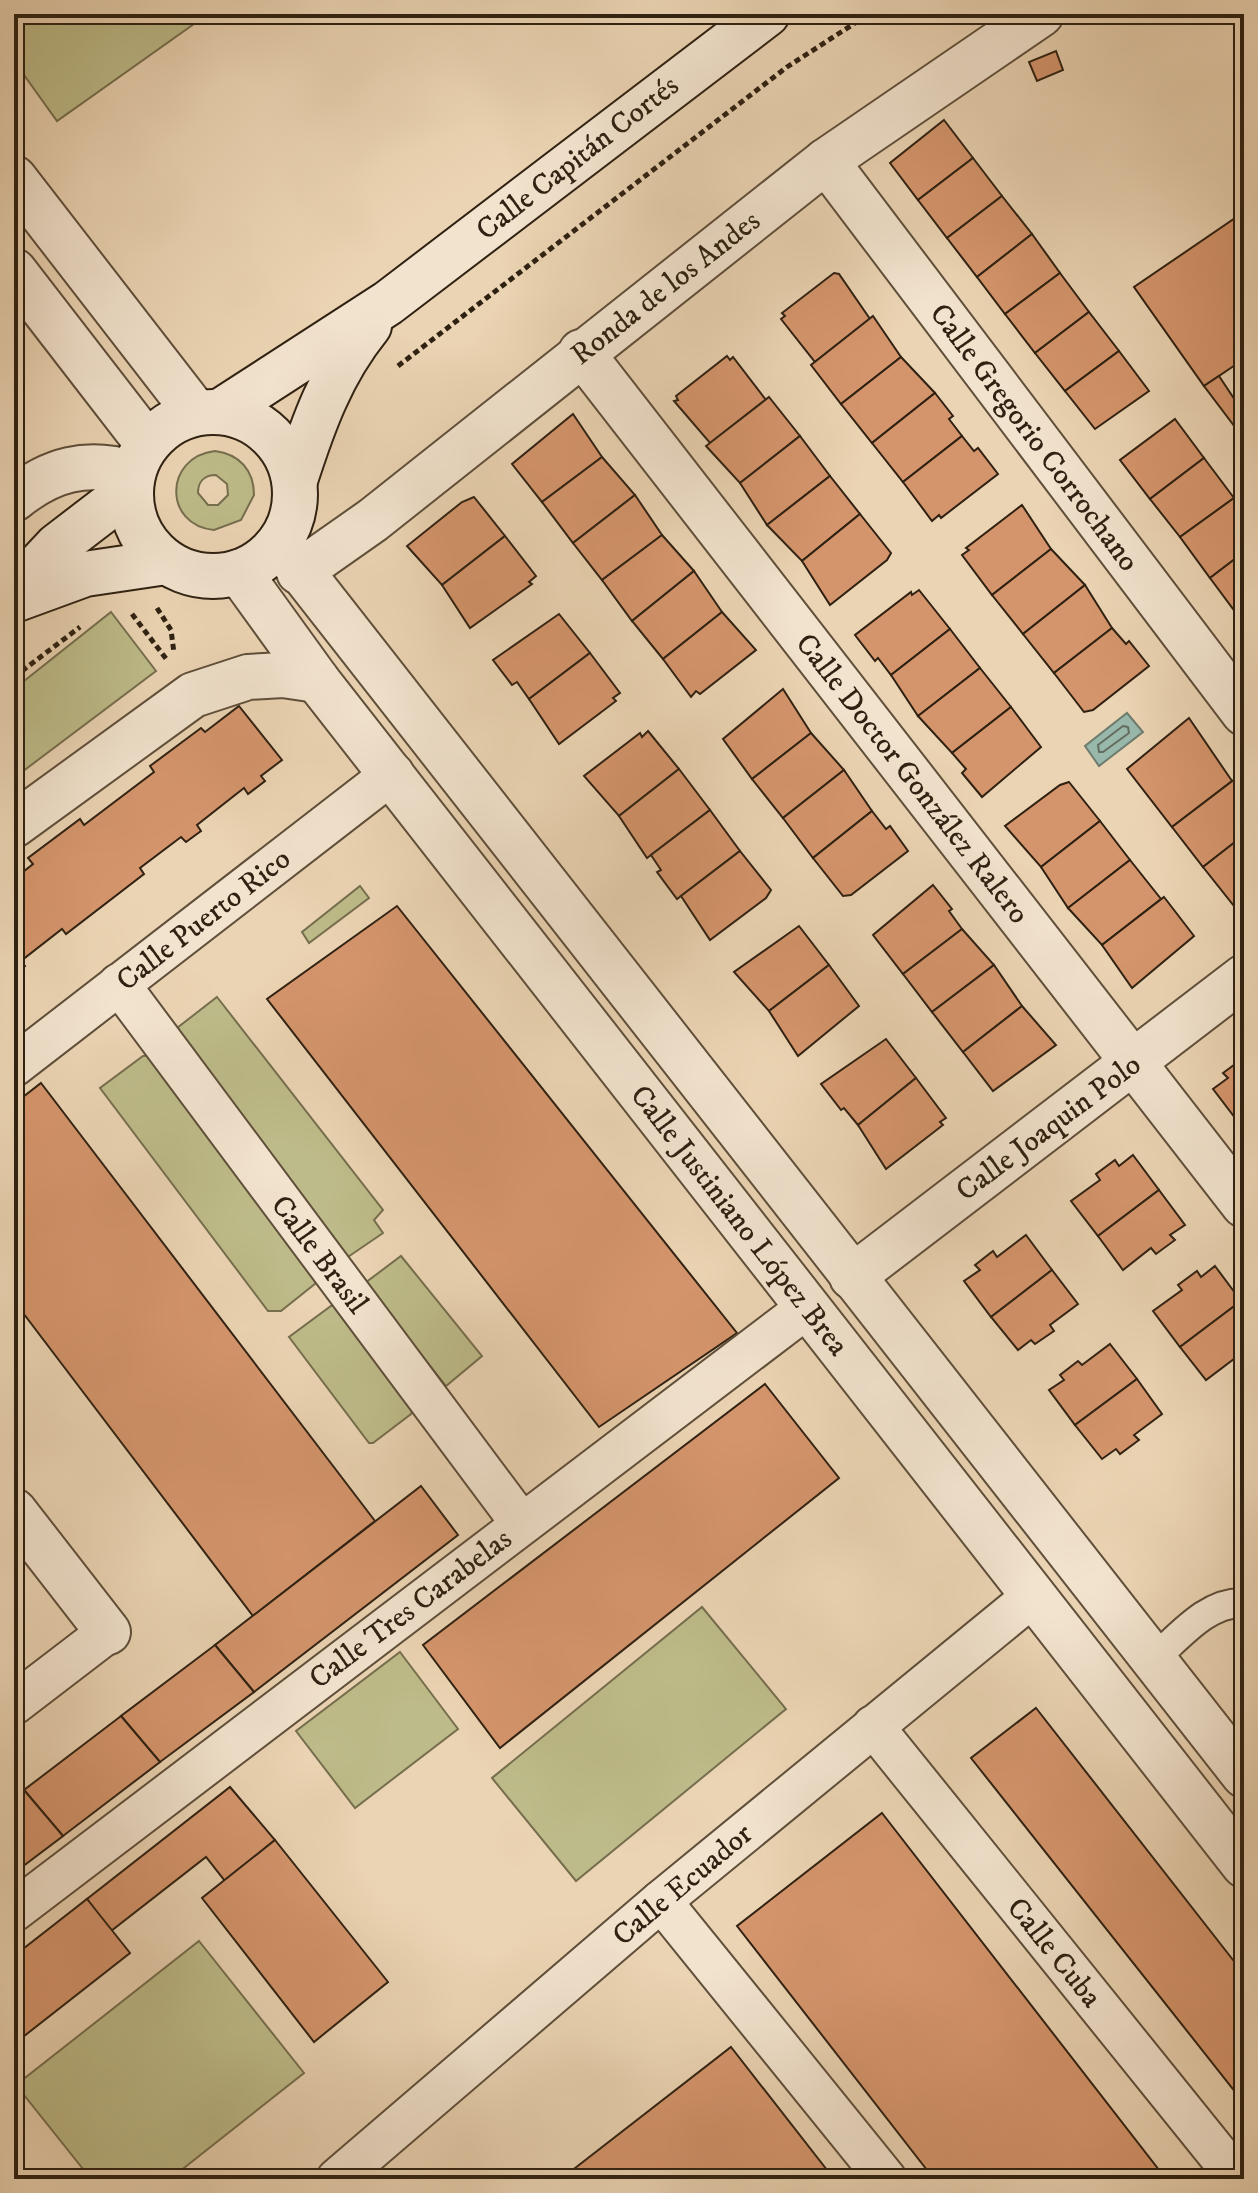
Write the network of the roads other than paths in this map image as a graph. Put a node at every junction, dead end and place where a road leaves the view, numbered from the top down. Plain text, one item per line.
1 (767, 14) edge
2 (1041, 14) edge
3 (826, 161) junction
4 (14, 178) edge
5 (14, 271) edge
6 (388, 303) junction
7 (581, 352) junction
8 (208, 412) junction
9 (137, 469) junction
10 (295, 480) junction
11 (14, 499) edge
12 (289, 558) junction
13 (166, 562) junction
14 (239, 572) junction
15 (14, 592) edge
16 (14, 600) edge
17 (317, 680) junction
18 (1244, 713) edge
19 (393, 773) junction
20 (14, 825) edge
21 (1244, 977) edge
22 (119, 984) junction
23 (1134, 1061) junction
24 (14, 1066) edge
25 (1244, 1205) edge
26 (852, 1277) junction
27 (808, 1307) junction
28 (14, 1511) edge
29 (521, 1523) junction
30 (1033, 1596) junction
31 (1244, 1603) edge
32 (108, 1632) joint
33 (1155, 1658) junction
34 (14, 1704) edge
35 (873, 1726) junction
36 (1244, 1775) edge
37 (1244, 1865) edge
38 (661, 1901) junction
39 (14, 1911) edge
40 (341, 2177) edge
41 (886, 2179) edge
42 (1238, 2179) edge

1 - 6 street, Calle Capitán Cortés
2 - 3 street, Ronda de los Andes
3 - 7 street, Ronda de los Andes
3 - 18 street, Calle Gregorio Corrochano
4 - 8 street
5 - 9 street
6 - 8 street, Calle Capitán Cortés
6 - 10 street, Calle Capitán Cortés
7 - 12 street, Ronda de los Andes
7 - 23 street, Calle Doctor González Ralero
8 - 9 street, Calle Capitán Cortés
8 - 10 street
9 - 11 street
9 - 13 street
9 - 15 street, Calle Capitán Cortés
10 - 12 street, Calle Capitán Cortés
12 - 14 street
12 - 26 street, Calle Justiniano López Brea
13 - 14 street
13 - 16 street
14 - 17 street, Calle Justiniano López Brea
17 - 19 street, Calle Justiniano López Brea
17 - 20 street
19 - 22 street, Calle Puerto Rico
19 - 27 street, Calle Justiniano López Brea
21 - 23 street, Calle Joaquin Polo
22 - 24 street, Calle Puerto Rico
22 - 29 street, Calle Brasil
23 - 25 street, Calle Doctor González Ralero
23 - 26 street, Calle Joaquin Polo
26 - 33 street, Calle Justiniano López Brea
27 - 29 street, Calle Tres Carabelas
27 - 30 street, Calle Justiniano López Brea
28 - 32 street
29 - 39 street, Calle Tres Carabelas
30 - 35 street, Calle Ecuador
30 - 37 street, Calle Justiniano López Brea
31 - 33 lane
32 - 34 street
33 - 36 street, Calle Justiniano López Brea
35 - 38 street, Calle Ecuador
35 - 42 street, Calle Cuba
38 - 40 street, Calle Ecuador
38 - 41 street

